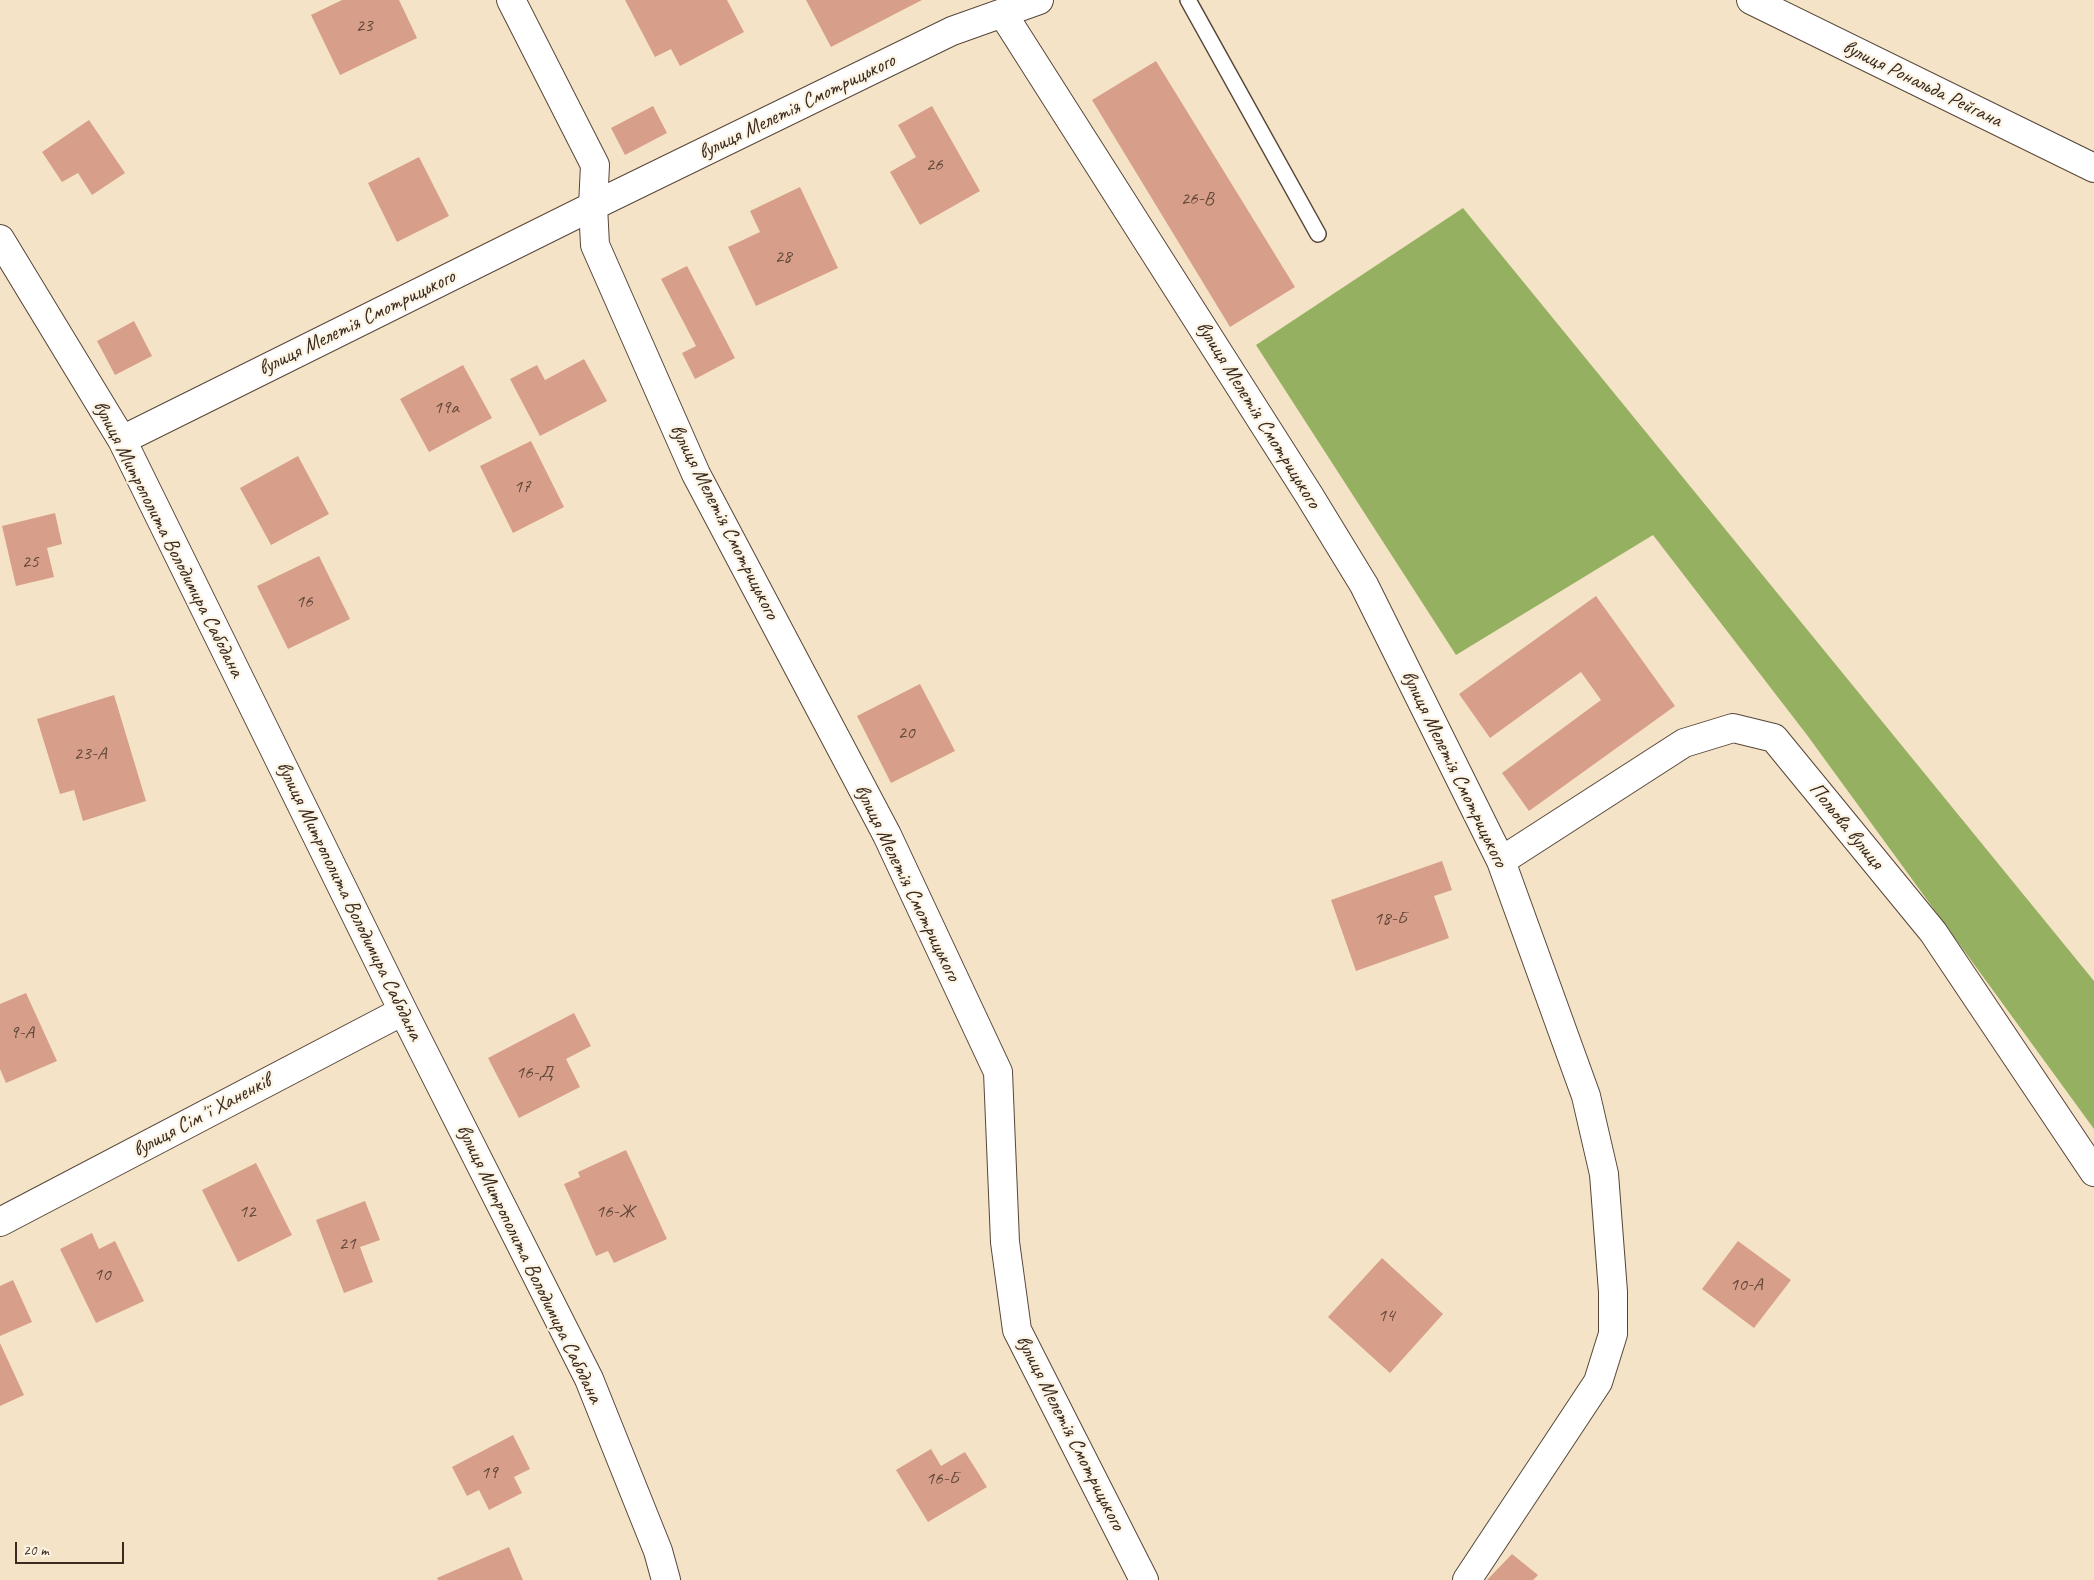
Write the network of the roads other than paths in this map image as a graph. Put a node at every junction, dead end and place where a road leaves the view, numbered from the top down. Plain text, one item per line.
1 (511, 0) edge
2 (1039, 0) edge
3 (1188, 0) edge
4 (1751, 0) edge
5 (1003, 14) junction
6 (2094, 168) edge
7 (593, 206) junction
8 (1318, 234) dead end
9 (0, 239) edge
10 (122, 440) junction
11 (1501, 861) junction
12 (403, 1011) junction
13 (2094, 1172) edge
14 (0, 1222) edge
15 (666, 1580) edge
16 (1144, 1580) edge
17 (1468, 1580) edge

1 - 7 street, вулиця Мелетія Смотрицького
2 - 5 street, вулиця Мелетія Смотрицького
3 - 8 lane
4 - 6 street, вулиця Рональда Рейгана
5 - 7 street, вулиця Мелетія Смотрицького
5 - 11 street, вулиця Мелетія Смотрицького
7 - 10 street, вулиця Мелетія Смотрицького
7 - 16 street, вулиця Мелетія Смотрицького
9 - 10 street, вулиця Митрополита Володимира Сабодана
10 - 12 street, вулиця Митрополита Володимира Сабодана
11 - 13 street, Польова вулиця
11 - 17 street, вулиця Мелетія Смотрицького
12 - 14 street, вулиця Сімʼї Ханенків
12 - 15 street, вулиця Митрополита Володимира Сабодана

